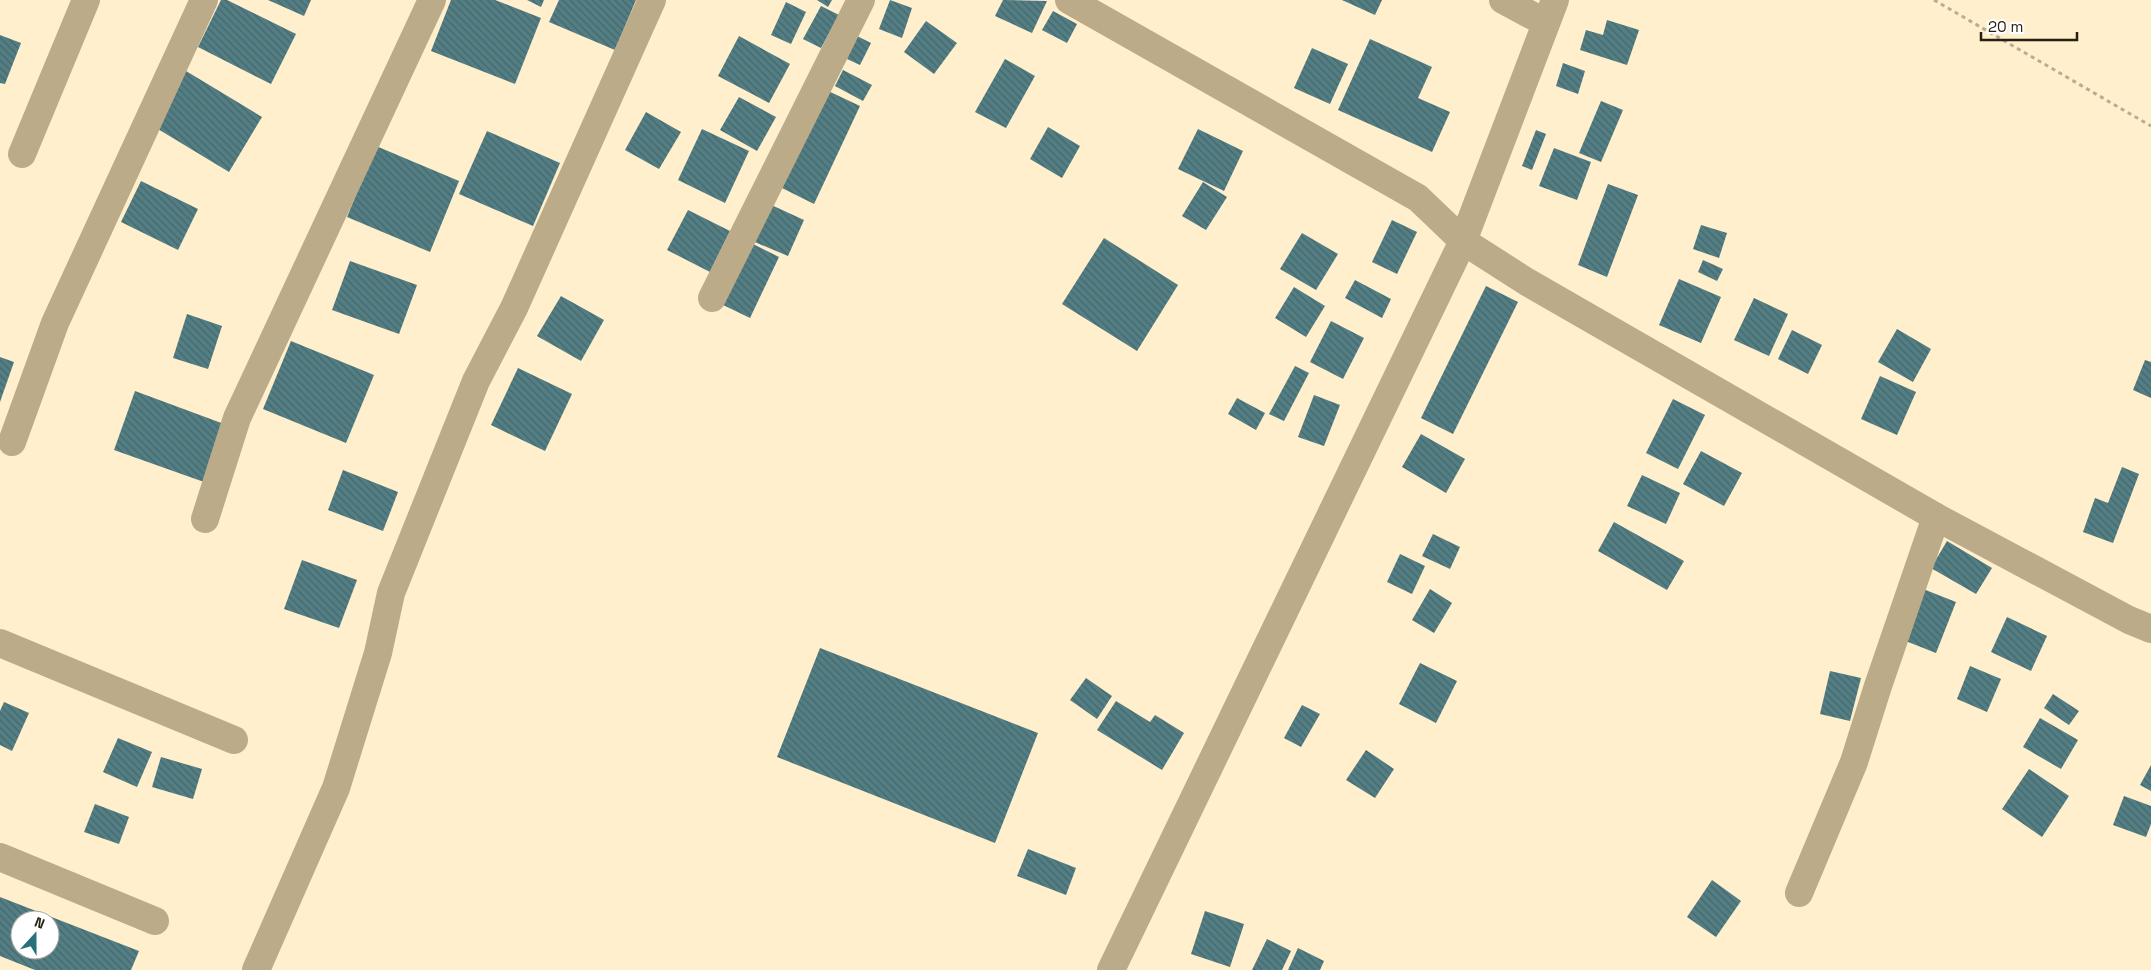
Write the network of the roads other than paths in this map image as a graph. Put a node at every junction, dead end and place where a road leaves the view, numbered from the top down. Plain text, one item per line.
1 (86, 0) edge
2 (204, 0) edge
3 (432, 0) edge
4 (652, 0) edge
5 (861, 0) edge
6 (1070, 0) edge
7 (1503, 0) edge
8 (1551, 12) edge
9 (22, 154) dead end
10 (1463, 241) junction
11 (712, 298) dead end
12 (12, 442) dead end
13 (1936, 517) junction
14 (204, 520) dead end
15 (2151, 629) edge
16 (0, 642) edge
17 (234, 740) dead end
18 (0, 857) edge
19 (1799, 893) dead end
20 (155, 921) dead end
21 (256, 970) edge
22 (1111, 970) edge

1 - 9 street
2 - 12 street
3 - 14 street
4 - 21 street
5 - 11 street
6 - 10 street
7 - 8 street
8 - 10 street
10 - 13 street
10 - 22 street
13 - 15 street
13 - 19 street
16 - 17 street
18 - 20 street

